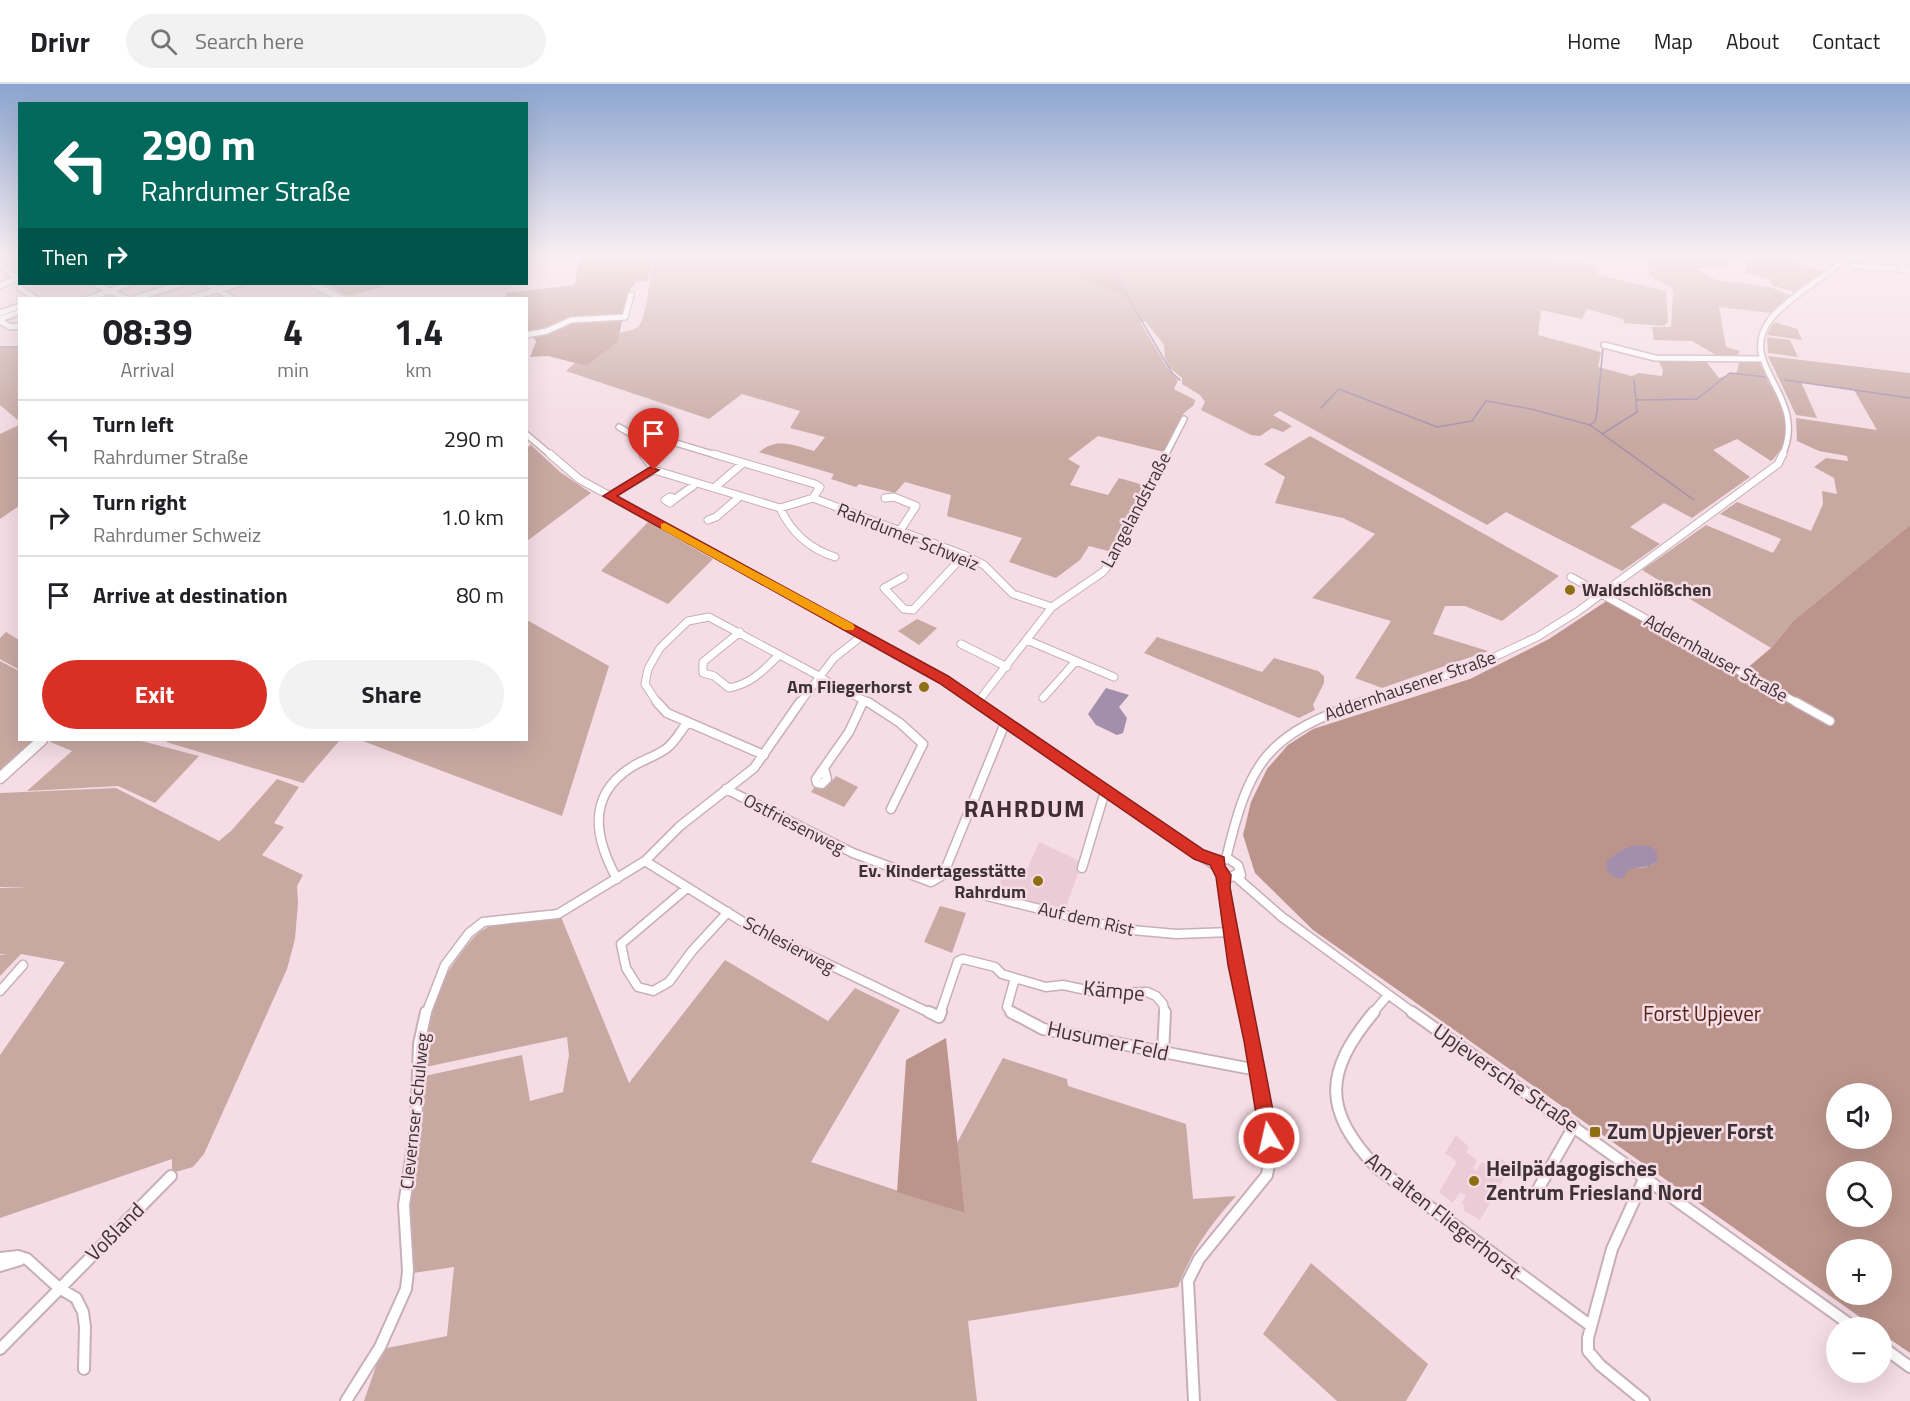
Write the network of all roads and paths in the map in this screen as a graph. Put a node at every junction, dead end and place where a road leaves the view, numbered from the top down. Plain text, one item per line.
1 (592, 318) edge
2 (1771, 318) edge
3 (1, 322) edge
4 (16, 327) edge
5 (528, 335) edge
6 (1604, 345) dead end
7 (1761, 359) junction
8 (1184, 419) dead end
9 (669, 421) dead end
10 (619, 427) dead end
11 (528, 436) edge
12 (642, 441) junction
13 (676, 443) dead end
14 (742, 464) junction
15 (650, 471) junction
16 (693, 486) junction
17 (714, 488) junction
18 (609, 496) junction
19 (813, 498) junction
20 (885, 498) dead end
21 (675, 499) dead end
22 (737, 499) junction
23 (756, 501) junction
24 (780, 508) junction
25 (708, 520) dead end
26 (899, 532) junction
27 (964, 555) junction
28 (835, 557) dead end
29 (904, 577) dead end
30 (1571, 577) dead end
31 (1602, 595) junction
32 (1052, 607) junction
33 (740, 632) junction
34 (863, 634) junction
35 (1027, 640) junction
36 (961, 644) dead end
37 (779, 655) junction
38 (1076, 662) junction
39 (1007, 667) junction
40 (819, 677) junction
41 (1114, 677) dead end
42 (1043, 698) dead end
43 (864, 700) junction
44 (976, 703) junction
45 (1830, 721) dead end
46 (688, 722) junction
47 (1007, 724) junction
48 (41, 741) edge
49 (764, 755) junction
50 (824, 768) dead end
51 (0, 778) edge
52 (726, 789) junction
53 (1108, 793) junction
54 (891, 809) dead end
55 (645, 861) junction
56 (1223, 865) junction
57 (1082, 868) dead end
58 (1237, 874) junction
59 (617, 879) junction
60 (687, 888) junction
61 (979, 894) dead end
62 (728, 912) junction
63 (1231, 933) junction
64 (23, 965) dead end
65 (1015, 978) junction
66 (0, 991) edge
67 (1388, 995) junction
68 (1163, 1053) junction
69 (1257, 1070) junction
70 (1574, 1126) junction
71 (171, 1176) dead end
72 (1645, 1177) junction
73 (1537, 1191) dead end
74 (0, 1258) edge
75 (27, 1259) junction
76 (0, 1266) edge
77 (59, 1288) junction
78 (1840, 1317) edge
79 (1591, 1326) junction
80 (0, 1349) edge
81 (1892, 1354) edge
82 (1910, 1367) edge
83 (84, 1369) dead end
84 (346, 1401) edge
85 (1194, 1401) edge
86 (1644, 1401) edge

1 - 5 street
2 - 7 street
3 - 4 street
6 - 7 street
7 - 31 street, Addernhausener Straße
8 - 32 street, Langelandstraße
9 - 12 street
10 - 12 street
11 - 18 street
12 - 15 street
13 - 14 street
14 - 17 street
14 - 19 street
15 - 16 street
15 - 17 street
15 - 18 street
16 - 21 street
16 - 22 street
17 - 23 street
18 - 34 street
19 - 24 street, Rahrdumer Schweiz
19 - 26 street, Rahrdumer Schweiz
20 - 26 street
22 - 23 street
22 - 25 street
23 - 24 street
24 - 28 street
26 - 27 street, Rahrdumer Schweiz
27 - 29 street
27 - 32 street, Rahrdumer Schweiz
30 - 31 street, Addernhauser Straße
31 - 45 street, Addernhauser Straße
31 - 56 street, Addernhausener Straße
32 - 35 street, Langelandstraße
33 - 37 street
33 - 37 street
33 - 46 street
34 - 40 street, Clevernser Schulweg
34 - 44 street
35 - 38 street
35 - 39 street, Langelandstraße
36 - 39 street
37 - 40 street
38 - 41 street
38 - 42 street
39 - 44 street, Langelandstraße
40 - 43 street
40 - 49 street, Clevernser Schulweg
43 - 50 street
43 - 54 street
44 - 47 street
46 - 49 street
46 - 59 street
47 - 52 street, Ostfriesenweg
47 - 53 street
48 - 51 main road
49 - 52 street, Clevernser Schulweg
52 - 55 street, Clevernser Schulweg
53 - 56 street
53 - 57 street
55 - 59 street, Clevernser Schulweg
55 - 60 street, Schlesierweg
56 - 58 street
56 - 58 street
56 - 63 street, Addernhausener Straße
58 - 67 street, Upjeversche Straße
59 - 84 street, Clevernser Schulweg
60 - 62 street, Schlesierweg
60 - 62 street
61 - 63 street, Auf dem Rist
62 - 65 street, Schlesierweg
63 - 69 street, Addernhausener Straße
64 - 66 street
65 - 68 street, Husumer Feld
65 - 68 street, Kämpe
67 - 70 street, Upjeversche Straße
67 - 79 street, Am alten Fliegerhorst
68 - 69 street, Husumer Feld
69 - 85 street, Addernhausener Straße
70 - 72 street, Upjeversche Straße
70 - 73 street
71 - 77 street, Voßland
72 - 78 street, Upjeversche Straße
72 - 79 street
74 - 75 street
75 - 76 street
75 - 77 street
77 - 80 street, Voßland
77 - 83 street
79 - 86 street
81 - 82 street

